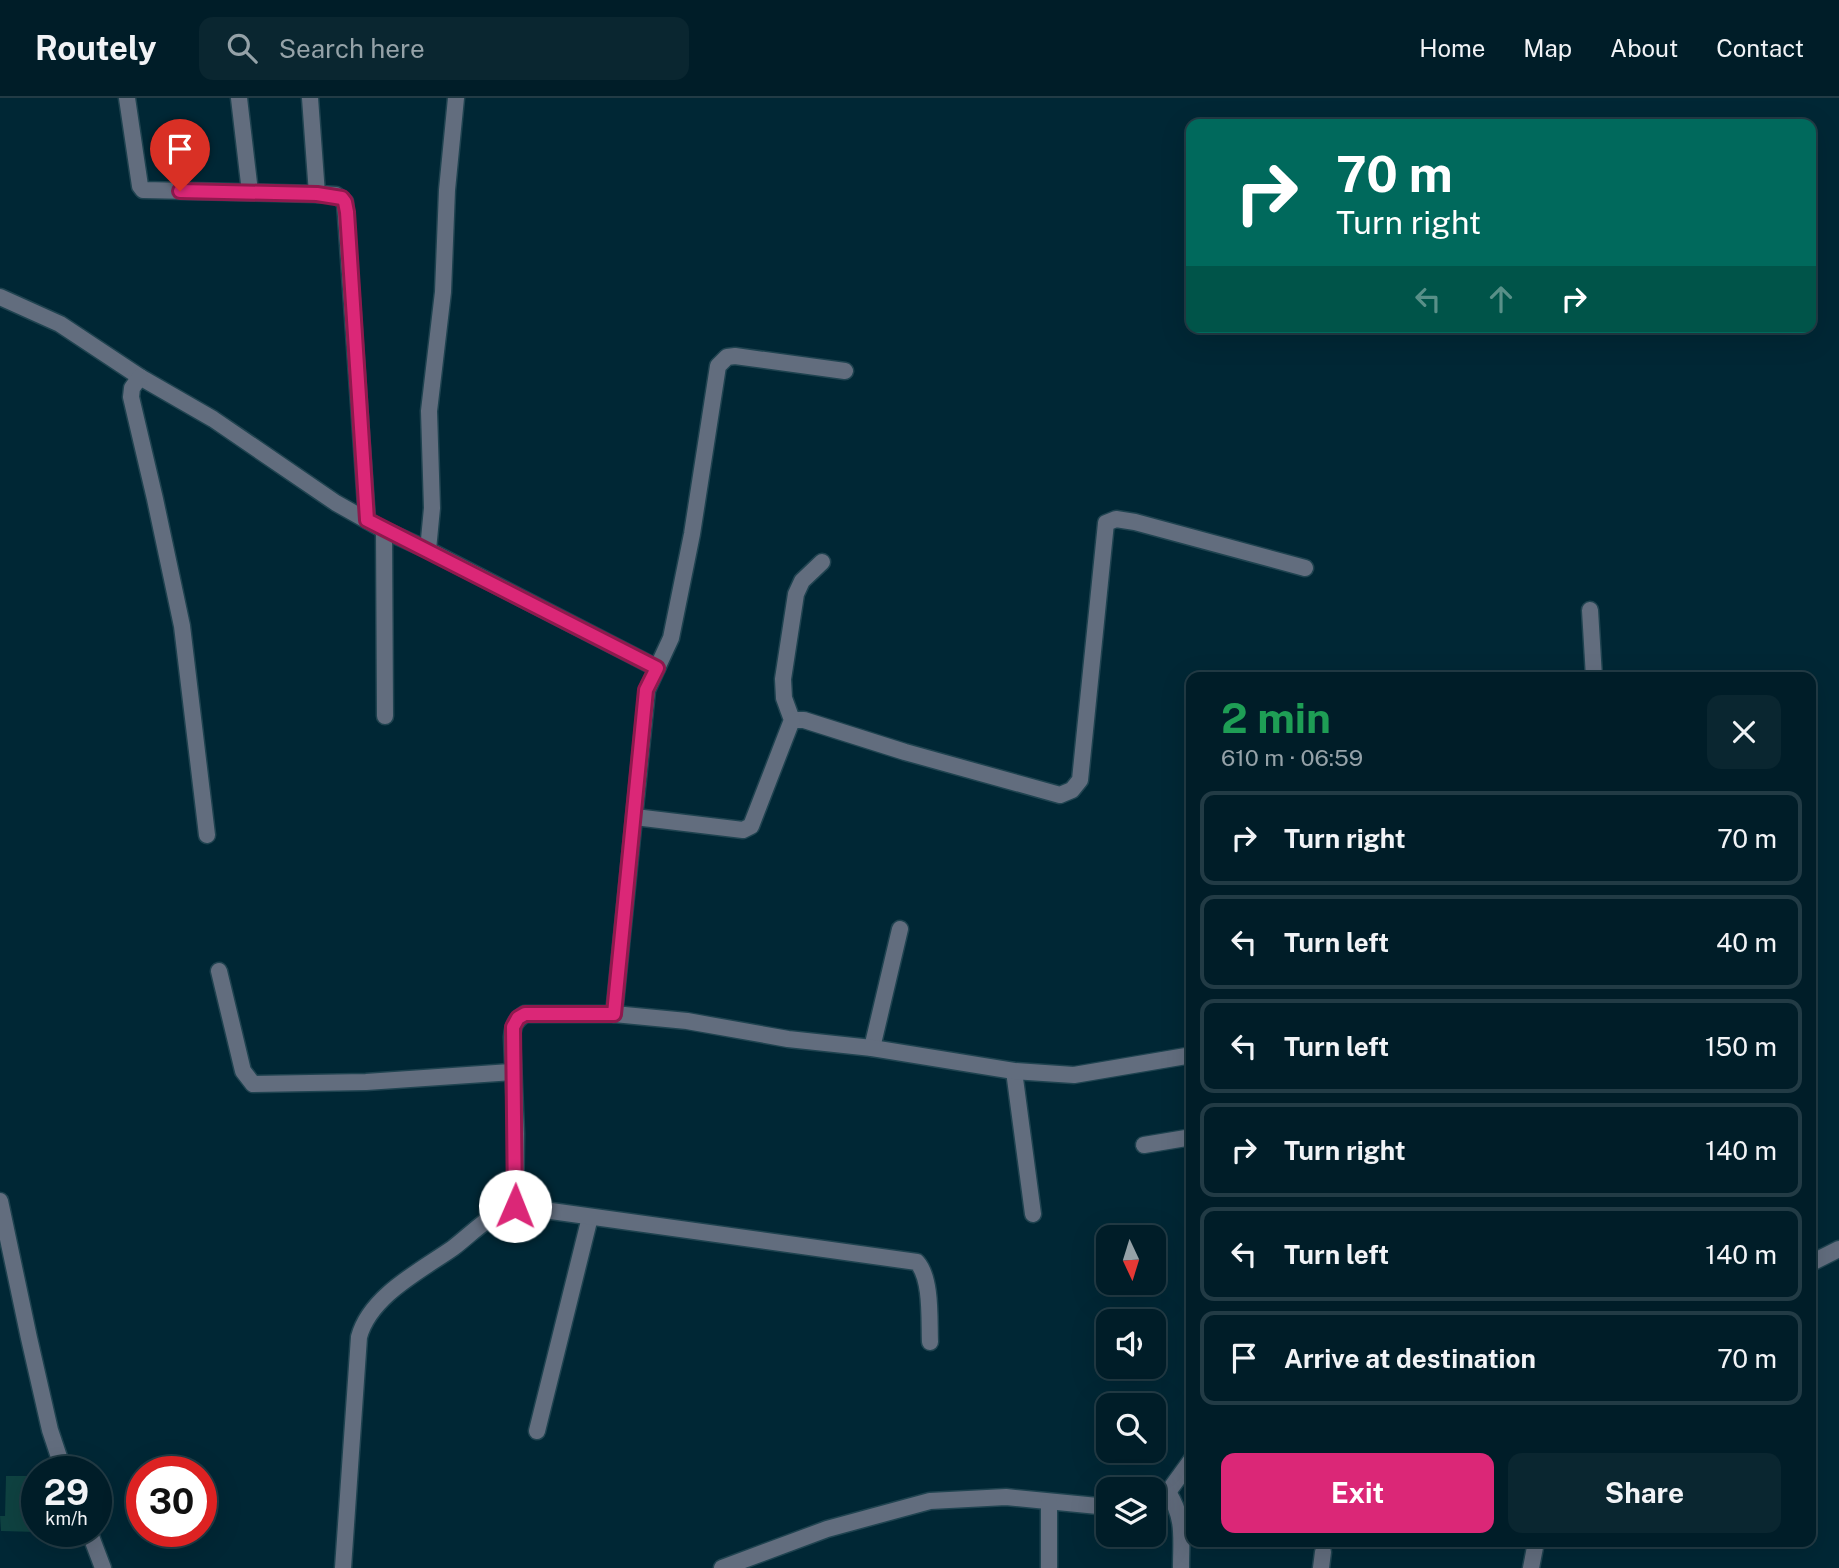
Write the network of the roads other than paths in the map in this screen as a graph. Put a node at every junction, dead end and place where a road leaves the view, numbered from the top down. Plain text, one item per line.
1 (127, 98) edge
2 (239, 98) edge
3 (310, 98) edge
4 (456, 98) edge
5 (250, 192) junction
6 (317, 194) junction
7 (0, 297) edge
8 (845, 371) dead end
9 (140, 377) junction
10 (367, 520) junction
11 (384, 530) junction
12 (428, 550) junction
13 (822, 562) dead end
14 (1305, 568) dead end
15 (1590, 610) dead end
16 (657, 668) junction
17 (1594, 672) edge
18 (385, 716) dead end
19 (792, 720) junction
20 (635, 817) junction
21 (207, 835) dead end
22 (900, 929) dead end
23 (219, 971) dead end
24 (614, 1014) junction
25 (872, 1048) junction
26 (1186, 1056) edge
27 (1014, 1071) junction
28 (512, 1072) junction
29 (1186, 1138) edge
30 (1144, 1145) dead end
31 (0, 1201) edge
32 (515, 1206) junction
33 (1033, 1214) dead end
34 (590, 1217) junction
35 (1839, 1250) edge
36 (1816, 1261) edge
37 (930, 1342) dead end
38 (537, 1431) dead end
39 (59, 1456) edge
40 (1186, 1467) edge
41 (1168, 1492) joint
42 (1049, 1502) junction
43 (1096, 1506) edge
44 (95, 1547) edge
45 (1535, 1547) edge
46 (103, 1568) edge
47 (342, 1568) edge
48 (722, 1568) edge
49 (1049, 1568) edge
50 (1181, 1568) edge
51 (1531, 1568) edge

1 - 5 street
2 - 5 street
3 - 6 street
4 - 12 street
5 - 6 street
6 - 10 street
7 - 9 street
8 - 16 street
9 - 10 street
9 - 21 street
10 - 11 street
11 - 12 street
11 - 18 street
12 - 16 street
13 - 19 street
14 - 19 street
15 - 17 street
16 - 20 street
19 - 20 street
20 - 24 street
22 - 25 street
23 - 28 street
24 - 25 street
24 - 28 street
25 - 27 street
26 - 27 street
27 - 33 street
28 - 32 street
29 - 30 street
31 - 39 street
32 - 34 street
32 - 47 street
34 - 37 street
34 - 38 street
35 - 36 street
40 - 41 street
41 - 50 street
42 - 43 street
42 - 48 street
42 - 49 street
44 - 46 street
45 - 51 street

